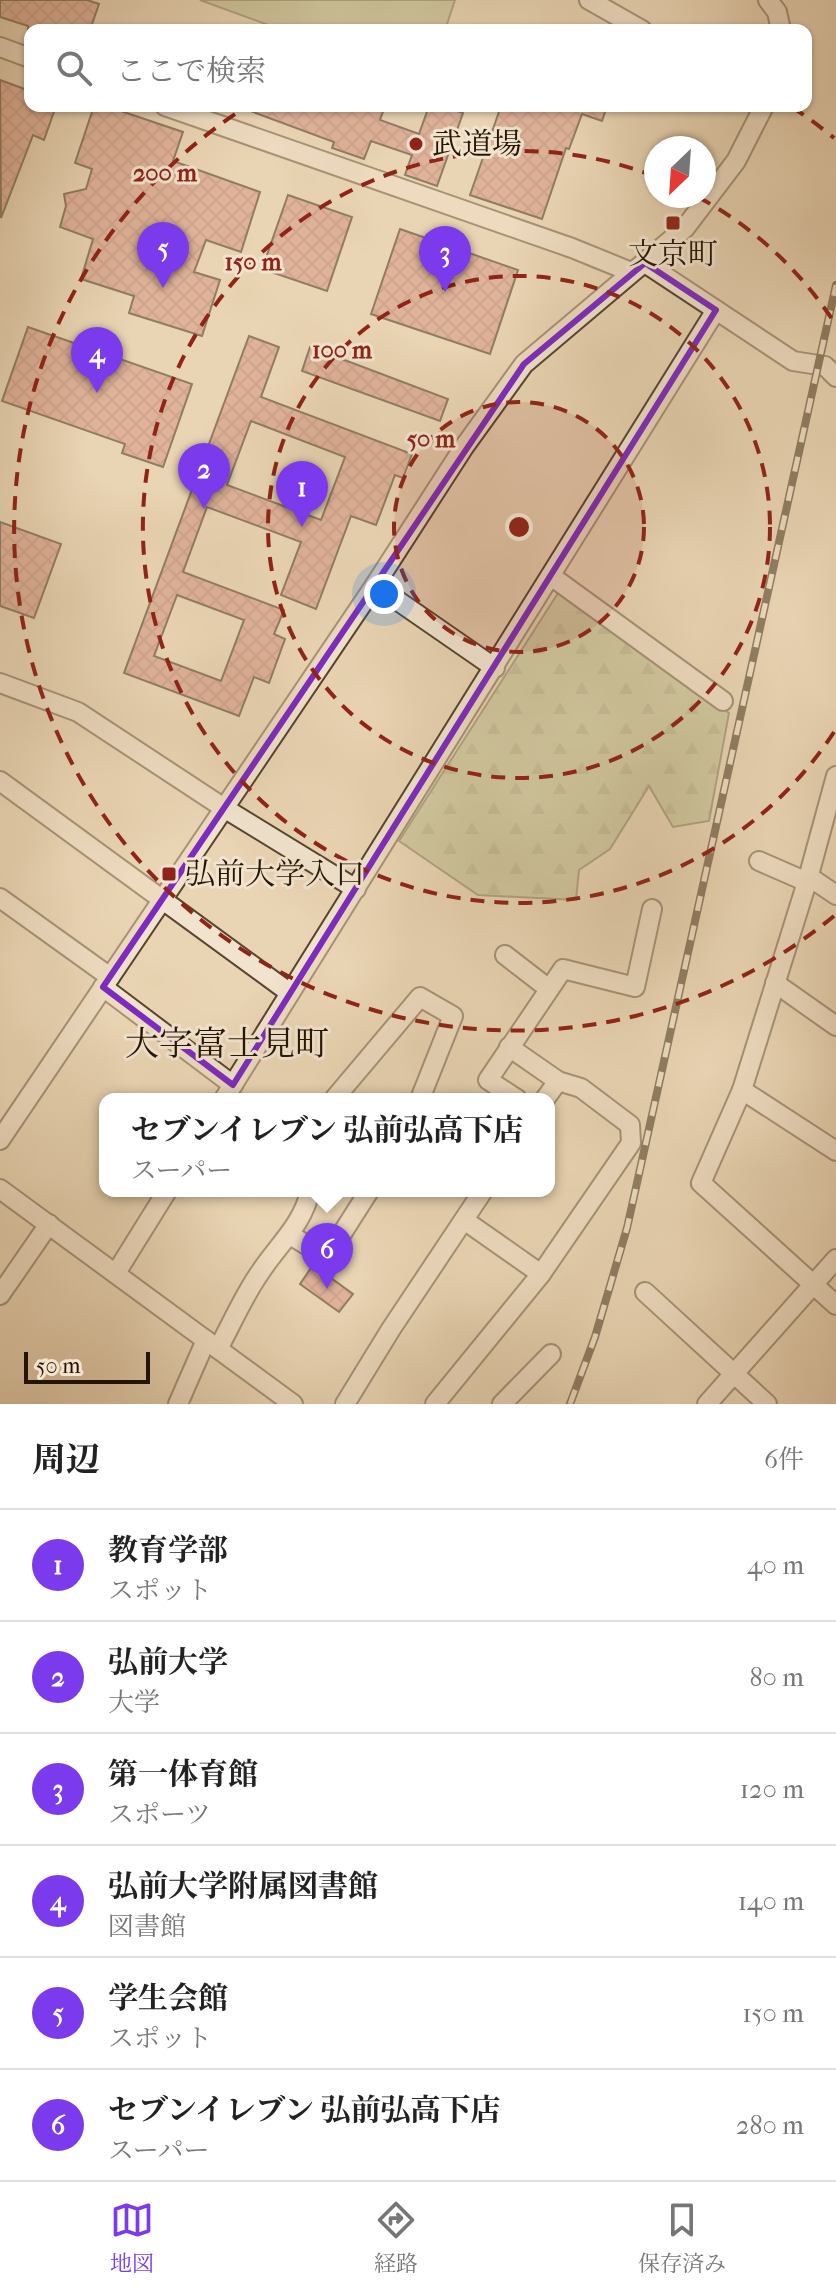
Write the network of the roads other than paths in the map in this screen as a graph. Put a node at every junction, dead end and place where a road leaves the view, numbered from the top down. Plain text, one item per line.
1 (589, 0) edge
2 (768, 0) edge
3 (631, 24) edge
4 (780, 24) edge
5 (0, 47) edge
6 (24, 56) edge
7 (182, 112) edge
8 (761, 112) edge
9 (638, 267) junction
10 (716, 310) junction
11 (832, 367) edge
12 (551, 576) junction
13 (375, 585) junction
14 (495, 668) junction
15 (0, 683) edge
16 (723, 701) dead end
17 (0, 781) edge
18 (835, 784) edge
19 (224, 808) junction
20 (759, 861) dead end
21 (807, 879) junction
22 (356, 889) junction
23 (836, 895) edge
24 (0, 898) edge
25 (163, 898) junction
26 (652, 909) dead end
27 (505, 955) dead end
28 (106, 982) junction
29 (775, 983) junction
30 (549, 989) junction
31 (290, 993) junction
32 (836, 1026) edge
33 (509, 1047) junction
34 (558, 1081) junction
35 (742, 1090) junction
36 (229, 1092) edge
37 (339, 1093) edge
38 (422, 1093) edge
39 (508, 1093) edge
40 (549, 1093) edge
41 (0, 1140) edge
42 (836, 1151) edge
43 (0, 1189) edge
44 (163, 1197) edge
45 (309, 1197) edge
46 (365, 1197) edge
47 (479, 1197) edge
48 (464, 1220) junction
49 (49, 1224) junction
50 (290, 1235) junction
51 (836, 1259) edge
52 (116, 1273) junction
53 (541, 1274) junction
54 (813, 1284) junction
55 (645, 1292) dead end
56 (0, 1295) edge
57 (836, 1305) edge
58 (212, 1344) junction
59 (551, 1354) dead end
60 (733, 1375) junction
61 (178, 1404) edge
62 (293, 1404) edge
63 (345, 1404) edge
64 (435, 1404) edge
65 (502, 1404) edge
66 (707, 1404) edge
67 (767, 1404) edge

1 - 3 street
2 - 4 street
5 - 6 street
7 - 9 street
8 - 9 street
9 - 10 street
9 - 13 street
10 - 11 street
10 - 12 street
12 - 14 street
12 - 16 street
13 - 14 street
13 - 19 street
14 - 22 street
15 - 19 street
17 - 25 street
18 - 21 street
19 - 22 street
19 - 25 street
20 - 21 street
21 - 23 street
21 - 29 street
22 - 31 street
24 - 28 street
25 - 28 street
25 - 31 street
26 - 30 street
27 - 30 street
28 - 36 street
28 - 41 street
29 - 32 street
29 - 35 street
30 - 33 street
31 - 36 street
33 - 34 street
33 - 39 street
34 - 40 street
34 - 53 street
35 - 42 street
35 - 54 street
37 - 38 street
43 - 49 street
44 - 52 street
45 - 50 street
46 - 50 street
47 - 48 street
48 - 53 street
48 - 63 street
49 - 52 street
49 - 56 street
50 - 58 street
51 - 54 street
52 - 58 street
53 - 64 street
54 - 57 street
54 - 60 street
55 - 60 street
58 - 61 street
58 - 62 street
59 - 65 street
60 - 66 street
60 - 67 street

